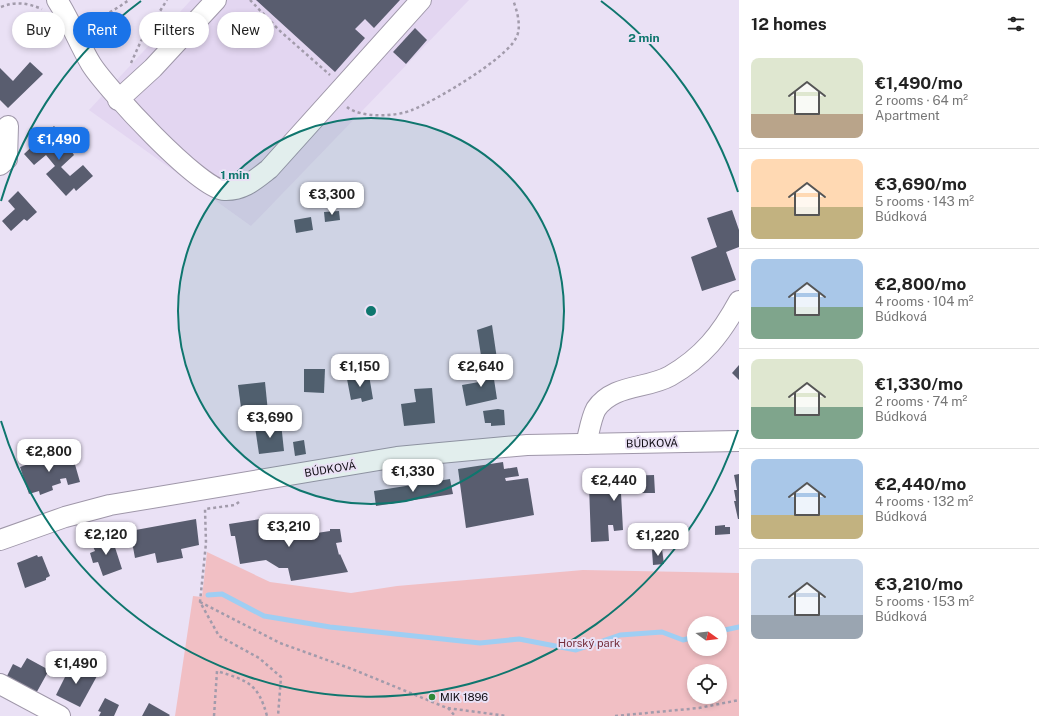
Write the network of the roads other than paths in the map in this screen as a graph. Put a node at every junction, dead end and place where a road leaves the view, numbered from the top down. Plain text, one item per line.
1 (57, 0) edge
2 (216, 0) edge
3 (421, 0) edge
4 (123, 96) junction
5 (8, 126) dead end
6 (0, 165) edge
7 (739, 301) edge
8 (739, 442) edge
9 (586, 444) junction
10 (0, 540) edge
11 (0, 684) edge
12 (60, 716) edge

1 - 4 street
2 - 4 street
3 - 4 street
5 - 6 street
7 - 9 street
8 - 9 street, BÚDKOVÁ
9 - 10 street, BÚDKOVÁ
11 - 12 street

